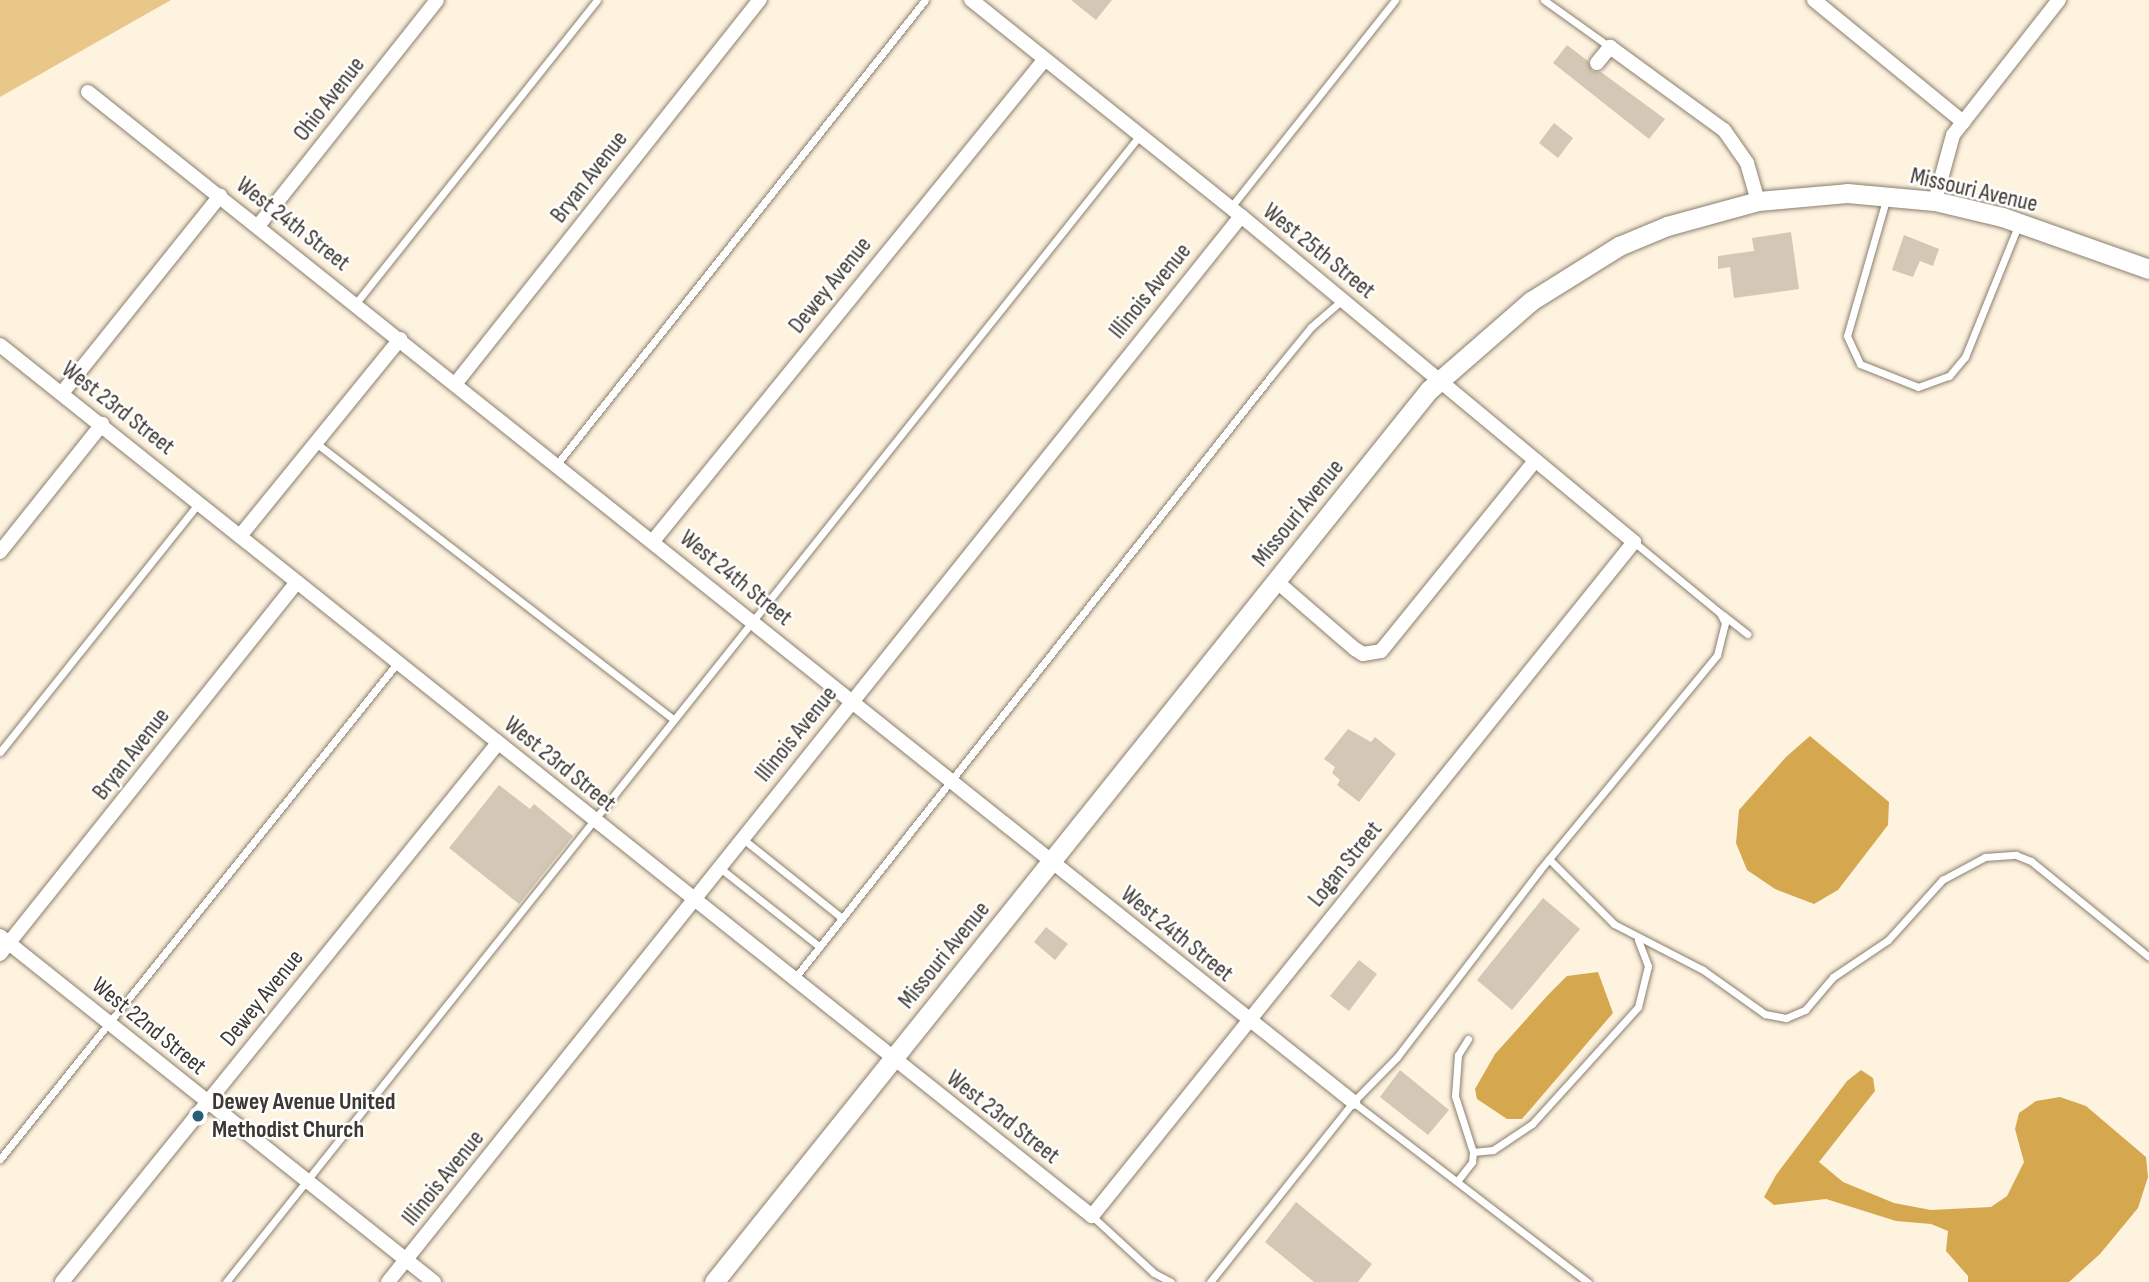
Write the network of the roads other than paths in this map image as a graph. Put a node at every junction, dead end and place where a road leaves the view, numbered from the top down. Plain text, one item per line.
1 (436, 0) edge
2 (597, 0) edge
3 (760, 0) edge
4 (925, 0) edge
5 (971, 0) edge
6 (1395, 0) edge
7 (1544, 0) edge
8 (1814, 0) edge
9 (2059, 0) edge
10 (1610, 47) junction
11 (1045, 59) junction
12 (1597, 63) dead end
13 (88, 92) dead end
14 (1963, 122) junction
15 (1140, 135) junction
16 (1887, 195) junction
17 (220, 196) junction
18 (1758, 201) junction
19 (1935, 201) junction
20 (1236, 212) junction
21 (2019, 223) junction
22 (258, 226) junction
23 (2149, 269) edge
24 (1343, 300) junction
25 (356, 303) junction
26 (400, 338) junction
27 (0, 345) edge
28 (1437, 381) junction
29 (456, 383) junction
30 (62, 393) junction
31 (102, 424) junction
32 (316, 443) junction
33 (1535, 461) junction
34 (557, 464) junction
35 (199, 502) junction
36 (240, 536) junction
37 (653, 541) junction
38 (1634, 542) junction
39 (0, 552) edge
40 (1275, 580) junction
41 (297, 582) junction
42 (1720, 613) junction
43 (751, 620) junction
44 (1747, 634) dead end
45 (398, 662) junction
46 (852, 701) junction
47 (673, 719) junction
48 (498, 743) junction
49 (0, 752) edge
50 (951, 781) junction
51 (593, 819) junction
52 (742, 838) junction
53 (1549, 859) junction
54 (1051, 861) junction
55 (719, 867) junction
56 (693, 900) junction
57 (842, 918) junction
58 (1638, 940) junction
59 (3, 944) edge
60 (820, 947) junction
61 (2149, 957) edge
62 (794, 980) junction
63 (1249, 1021) junction
64 (108, 1023) junction
65 (1468, 1039) dead end
66 (892, 1058) junction
67 (207, 1102) junction
68 (1353, 1102) junction
69 (1473, 1152) junction
70 (0, 1159) edge
71 (1458, 1180) junction
72 (307, 1181) junction
73 (1092, 1216) junction
74 (406, 1260) junction
75 (62, 1282) edge
76 (226, 1282) edge
77 (388, 1282) edge
78 (434, 1282) edge
79 (713, 1282) edge
80 (1171, 1282) edge
81 (1210, 1282) edge
82 (1588, 1282) edge

1 - 22 street, Ohio Avenue
2 - 25 lane
3 - 29 street, Bryan Avenue
4 - 34 lane
5 - 11 street, West 25th Street
6 - 20 lane
7 - 10 lane
8 - 14 street
9 - 14 street
10 - 12 street
10 - 18 street
11 - 15 street, West 25th Street
11 - 37 street, Dewey Avenue
13 - 17 street, West 24th Street
14 - 19 street
15 - 20 street, West 25th Street
15 - 43 lane
16 - 18 street, Missouri Avenue
16 - 19 street, Missouri Avenue
16 - 21 lane
17 - 22 street, West 24th Street
17 - 30 street
18 - 28 street, Missouri Avenue
19 - 21 street, Missouri Avenue
20 - 24 street, West 25th Street
20 - 46 street, Illinois Avenue
21 - 23 street, Missouri Avenue
22 - 25 street, West 24th Street
24 - 28 street, West 25th Street
24 - 50 lane
25 - 26 street, West 24th Street
26 - 29 street, West 24th Street
26 - 32 street
27 - 30 street, West 23rd Street
28 - 33 street, West 25th Street
28 - 40 street, Missouri Avenue
29 - 34 street, West 24th Street
30 - 31 street, West 23rd Street
31 - 35 street, West 23rd Street
31 - 39 street
32 - 36 street
32 - 47 lane
33 - 38 street, West 25th Street
33 - 40 street
34 - 37 street, West 24th Street
35 - 36 street, West 23rd Street
35 - 49 lane
36 - 41 street, West 23rd Street
37 - 43 street, West 24th Street
38 - 42 lane
38 - 63 street, Logan Street
40 - 54 street, Missouri Avenue
41 - 45 street, West 23rd Street
41 - 59 street, Bryan Avenue
42 - 44 lane
42 - 53 lane
43 - 46 street, West 24th Street
43 - 47 lane
45 - 48 street, West 23rd Street
45 - 64 lane
46 - 50 street, West 24th Street
46 - 52 street, Illinois Avenue
47 - 51 lane
48 - 51 street, West 23rd Street
48 - 67 street, Dewey Avenue
50 - 54 street, West 24th Street
50 - 57 lane
51 - 56 street, West 23rd Street
51 - 72 lane
52 - 55 street, Illinois Avenue
52 - 57 lane
53 - 58 lane
53 - 68 lane
54 - 63 street, West 24th Street
54 - 66 street, Missouri Avenue
55 - 56 street, Illinois Avenue
55 - 60 lane
56 - 62 street, West 23rd Street
56 - 74 street, Illinois Avenue
57 - 60 lane
58 - 61 lane
58 - 69 lane
59 - 64 street, West 22nd Street
60 - 62 lane
62 - 66 street, West 23rd Street
63 - 68 street, West 24th Street
63 - 73 street, Logan Street
64 - 67 street, West 22nd Street
64 - 70 lane
65 - 69 lane
66 - 73 street, West 23rd Street
66 - 79 street, Missouri Avenue
67 - 72 street, West 22nd Street
67 - 75 street, Dewey Avenue
68 - 71 lane
68 - 81 lane
69 - 71 lane
71 - 82 lane
72 - 74 street, West 22nd Street
72 - 76 lane
73 - 80 lane
74 - 77 street, Illinois Avenue
74 - 78 street, West 22nd Street

